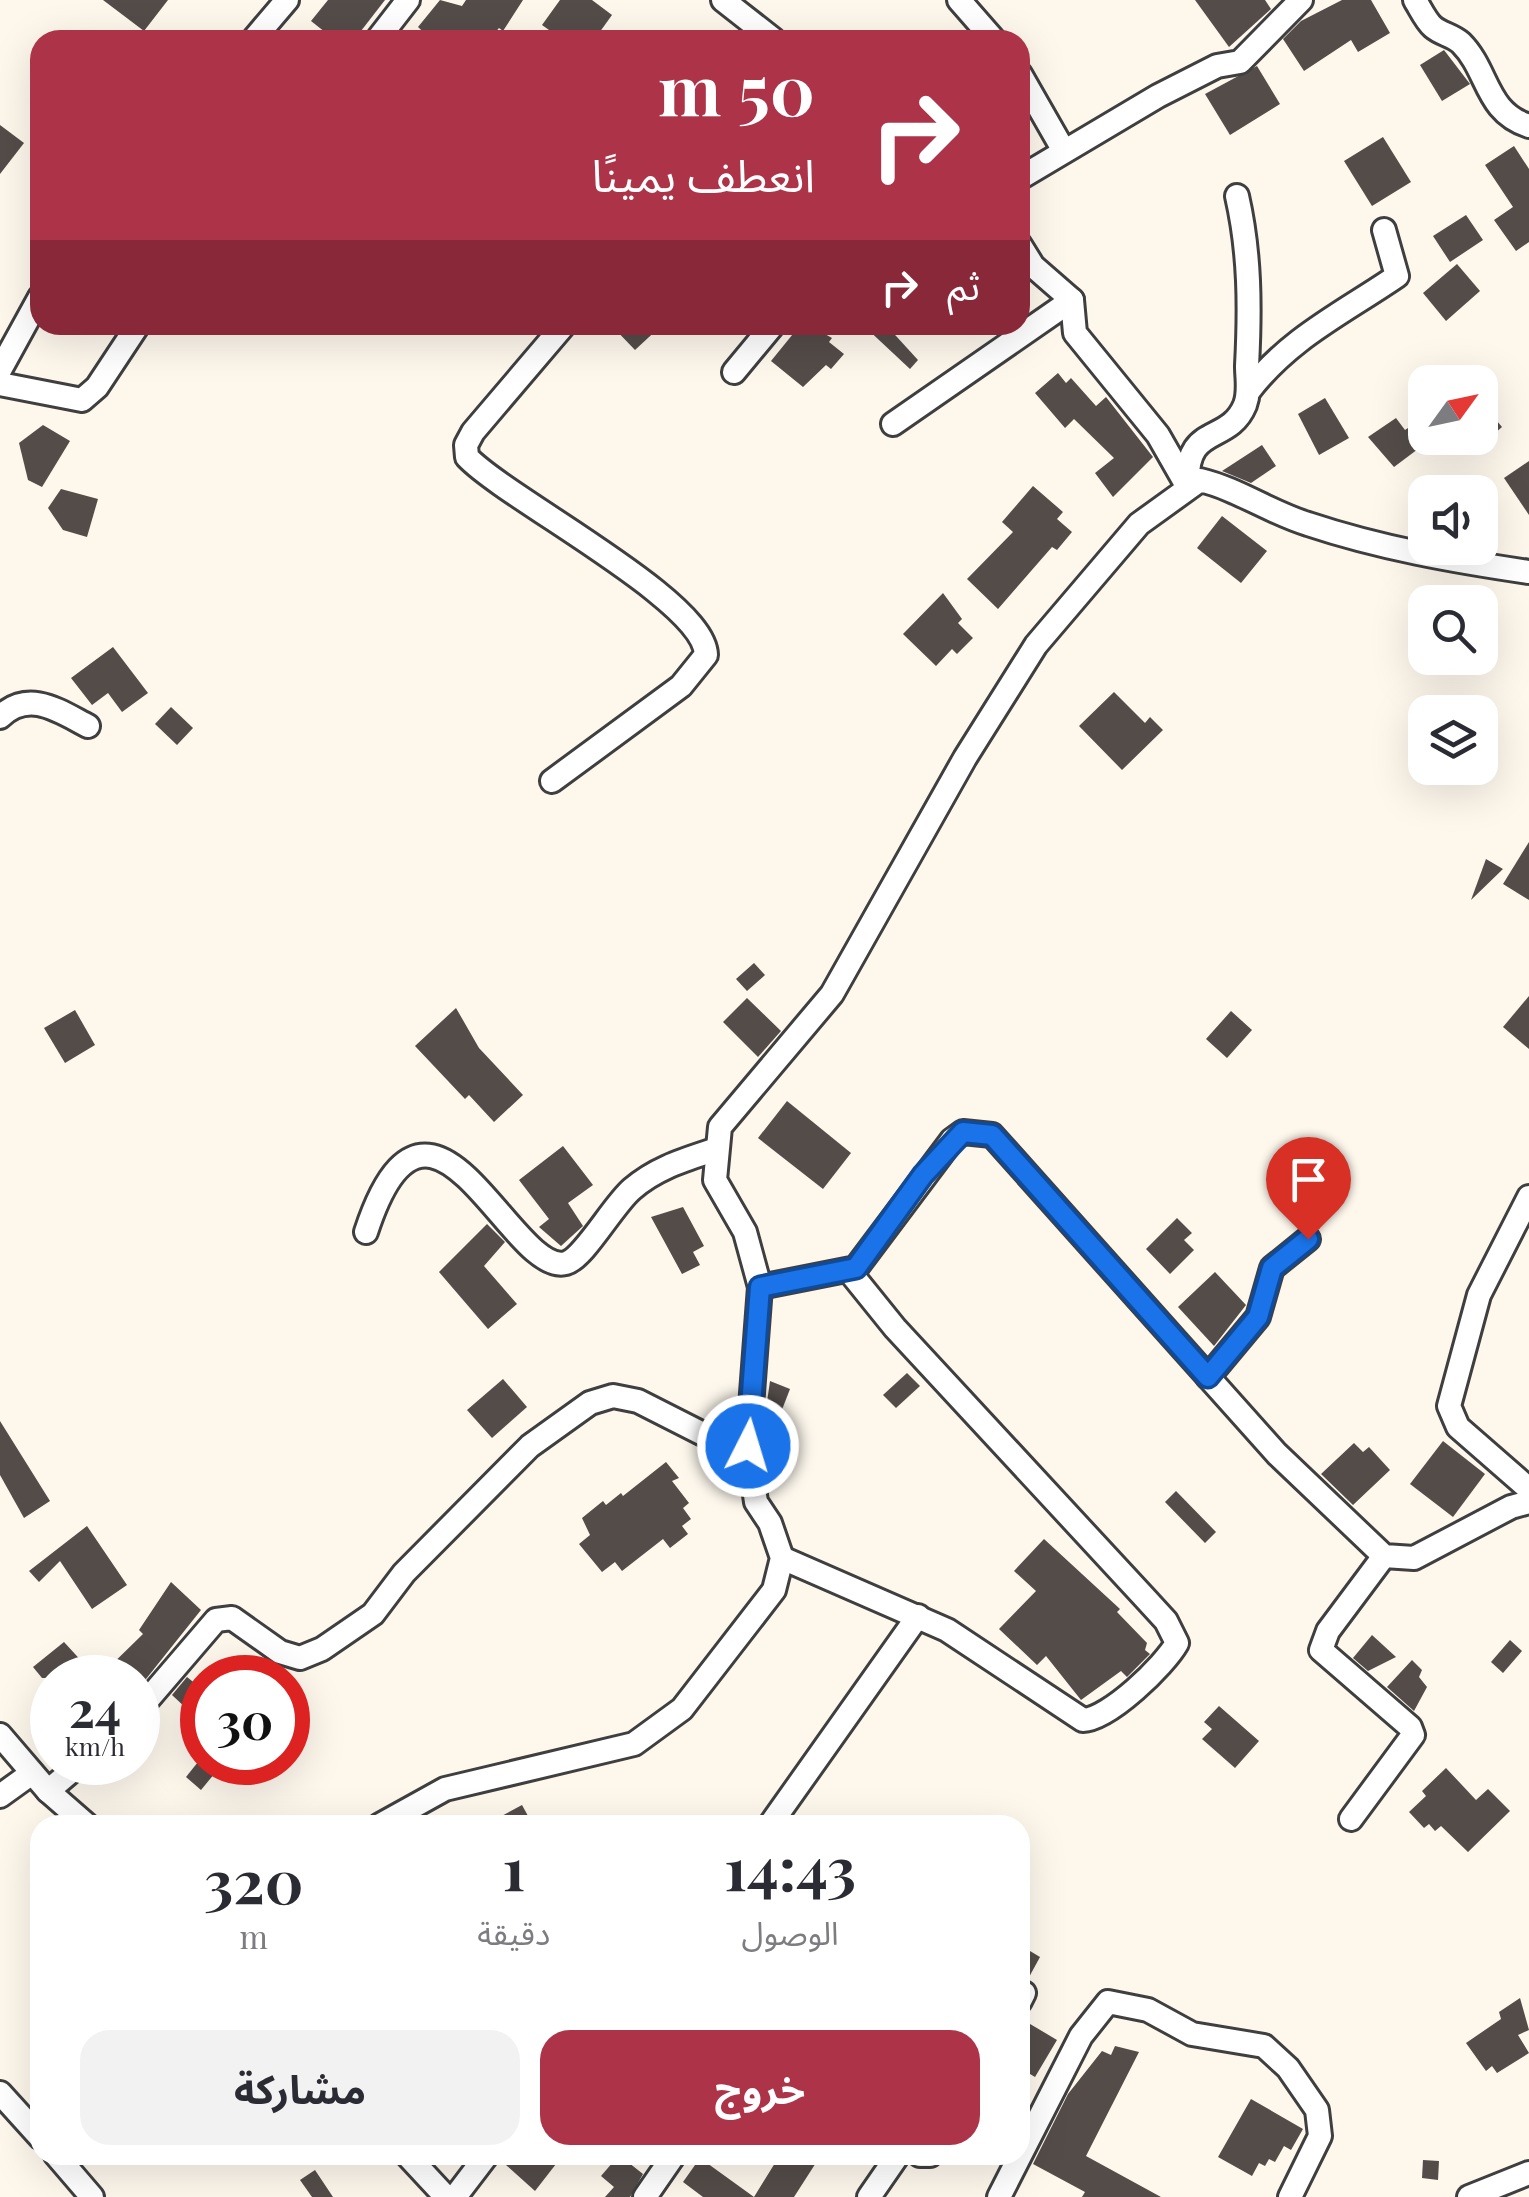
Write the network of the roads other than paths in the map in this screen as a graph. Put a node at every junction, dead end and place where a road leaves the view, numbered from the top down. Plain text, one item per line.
1 (287, 0) edge
2 (408, 0) edge
3 (723, 0) edge
4 (959, 0) edge
5 (1301, 0) edge
6 (1415, 0) edge
7 (262, 30) edge
8 (386, 30) edge
9 (761, 30) edge
10 (985, 30) edge
11 (1030, 91) edge
12 (1529, 126) edge
13 (1064, 150) junction
14 (1030, 172) edge
15 (1238, 196) dead end
16 (1384, 230) dead end
17 (1030, 262) edge
18 (1072, 300) junction
19 (30, 315) edge
20 (1030, 329) edge
21 (132, 335) edge
22 (555, 335) edge
23 (765, 335) edge
24 (1021, 335) edge
25 (0, 370) edge
26 (734, 372) dead end
27 (0, 384) edge
28 (1248, 392) junction
29 (893, 424) dead end
30 (1188, 488) junction
31 (1529, 572) edge
32 (0, 717) edge
33 (88, 726) dead end
34 (552, 781) dead end
35 (714, 1150) junction
36 (1529, 1197) edge
37 (366, 1232) dead end
38 (1308, 1239) dead end
39 (849, 1271) junction
40 (760, 1287) junction
41 (1208, 1377) junction
42 (748, 1446) junction
43 (1529, 1490) edge
44 (1529, 1502) edge
45 (1384, 1556) junction
46 (782, 1558) junction
47 (918, 1616) junction
48 (160, 1685) edge
49 (0, 1734) edge
50 (30, 1770) edge
51 (30, 1774) edge
52 (43, 1785) edge
53 (55, 1785) edge
54 (48, 1791) junction
55 (0, 1796) edge
56 (75, 1815) edge
57 (399, 1815) edge
58 (777, 1815) edge
59 (1350, 1819) dead end
60 (0, 2094) edge
61 (30, 2126) edge
62 (1030, 2136) edge
63 (65, 2165) edge
64 (416, 2165) edge
65 (479, 2165) edge
66 (667, 2165) edge
67 (891, 2165) edge
68 (1015, 2165) edge
69 (1529, 2173) edge
70 (92, 2197) edge
71 (446, 2197) edge
72 (455, 2197) edge
73 (645, 2197) edge
74 (869, 2197) edge
75 (999, 2197) edge
76 (1290, 2197) edge
77 (1470, 2197) edge

1 - 7 street
2 - 8 street
3 - 9 street
4 - 10 street
5 - 13 street
6 - 12 street
11 - 13 street
13 - 14 street
15 - 28 street
16 - 28 street
17 - 18 street
18 - 20 street
18 - 30 street
19 - 25 street
21 - 27 street
22 - 34 street
23 - 26 street
24 - 29 street
28 - 30 street
30 - 31 street
30 - 35 street
32 - 33 street
35 - 37 street
35 - 40 street
36 - 43 street
38 - 41 street
39 - 40 street
39 - 41 street
39 - 47 street
40 - 42 street
41 - 45 street
42 - 46 street
42 - 48 street
44 - 45 street
45 - 59 street
46 - 47 street
46 - 57 street
47 - 58 street
49 - 50 street
51 - 55 street
52 - 54 street
53 - 54 street
54 - 56 street
60 - 61 street
62 - 76 street
63 - 70 street
64 - 71 street
65 - 72 street
66 - 73 street
67 - 74 street
68 - 75 street
69 - 77 street

